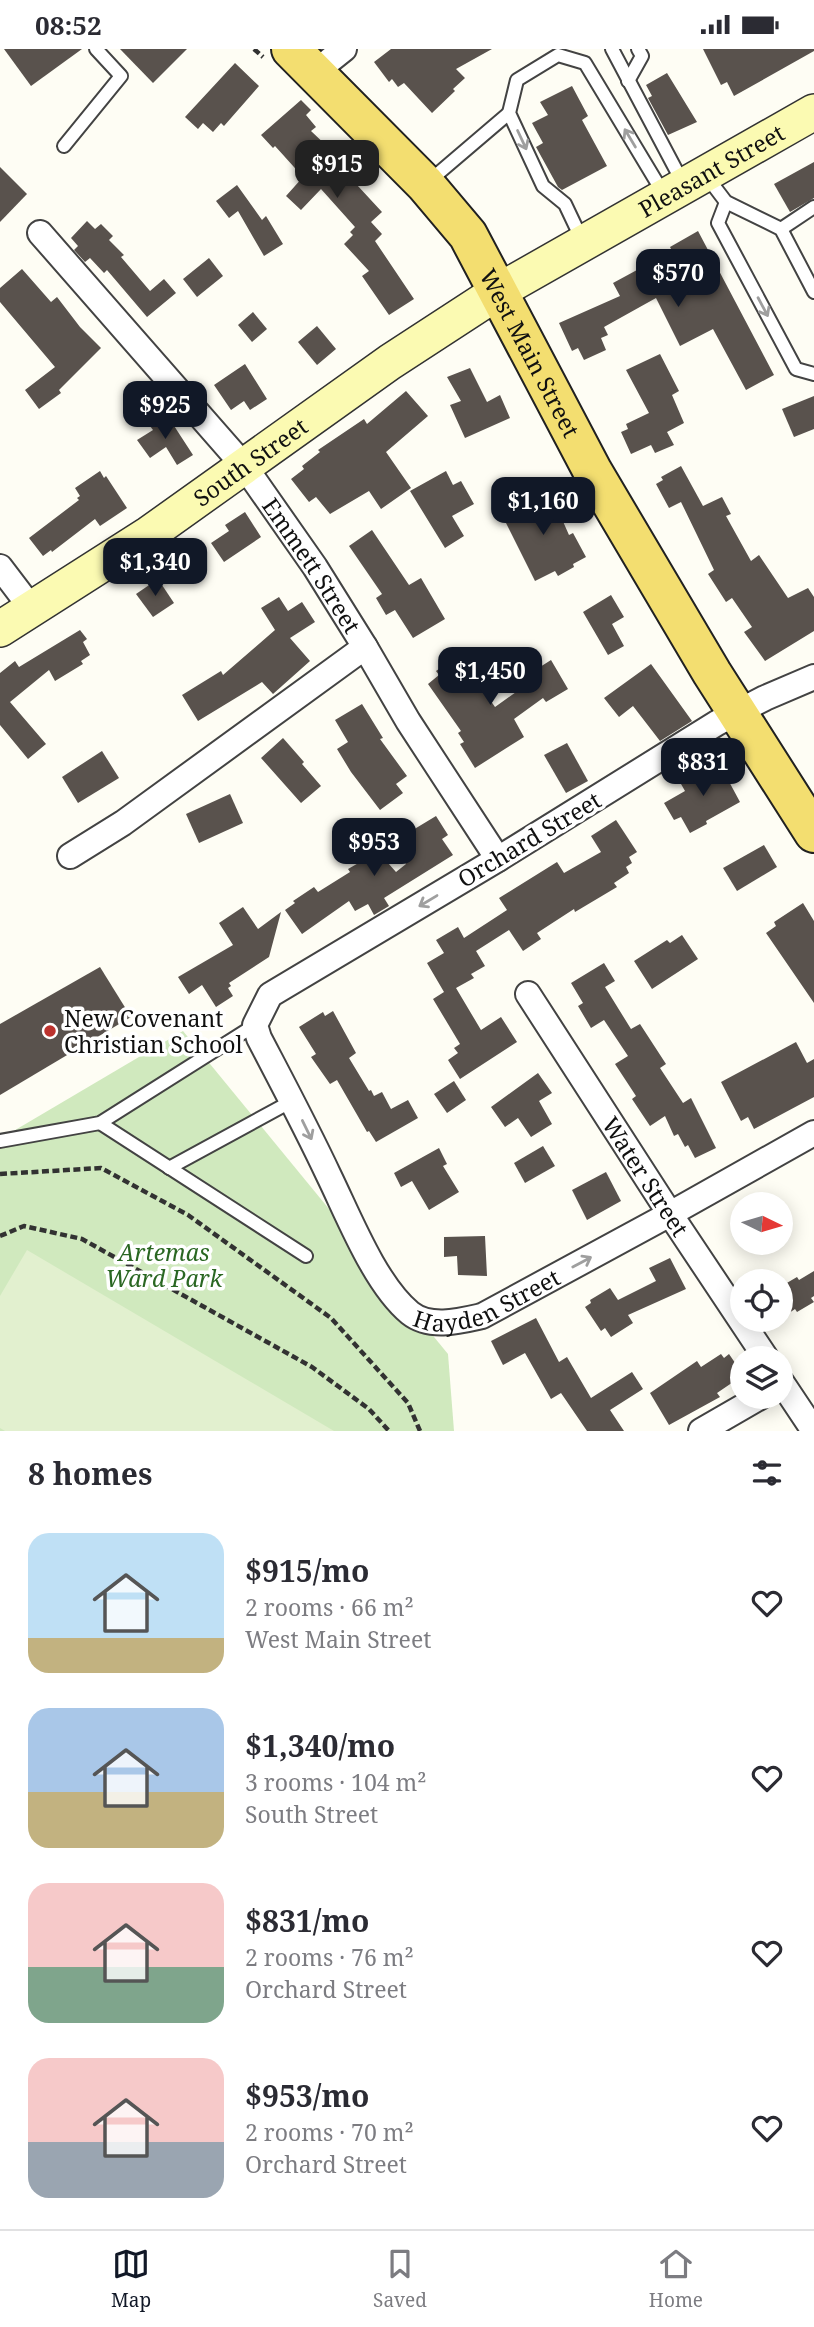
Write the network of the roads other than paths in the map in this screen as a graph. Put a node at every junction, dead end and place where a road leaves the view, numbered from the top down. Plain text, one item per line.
1 (96, 49) edge
2 (344, 49) edge
3 (612, 49) edge
4 (638, 49) edge
5 (303, 61) edge
6 (628, 81) junction
7 (814, 112) edge
8 (509, 113) junction
9 (64, 146) dead end
10 (425, 184) junction
11 (685, 185) junction
12 (726, 202) junction
13 (814, 207) edge
14 (781, 229) junction
15 (40, 233) dead end
16 (583, 243) junction
17 (499, 291) junction
18 (814, 292) edge
19 (814, 374) edge
20 (246, 467) junction
21 (0, 567) edge
22 (32, 609) junction
23 (0, 629) edge
24 (365, 647) junction
25 (814, 677) edge
26 (737, 713) junction
27 (814, 833) edge
28 (70, 856) dead end
29 (498, 859) junction
30 (528, 994) dead end
31 (256, 1025) junction
32 (292, 1101) junction
33 (100, 1123) junction
34 (814, 1133) edge
35 (0, 1141) edge
36 (169, 1168) junction
37 (670, 1215) junction
38 (306, 1256) dead end
39 (758, 1346) edge
40 (793, 1400) edge
41 (739, 1409) edge
42 (701, 1431) edge
43 (814, 1431) edge

1 - 9 lane
2 - 5 street
3 - 6 lane
4 - 6 lane
5 - 10 main road, West Main Street
6 - 11 lane
7 - 11 main road, Pleasant Street
8 - 10 lane
11 -> 8 lane
8 -> 16 lane
10 - 17 main road, West Main Street
11 - 12 lane
11 - 16 main road, Pleasant Street
12 - 14 lane
12 -> 19 lane
13 - 14 lane
14 - 18 lane
15 - 20 street, Emmett Street
16 - 17 main road, Pleasant Street
17 - 20 main road, South Street
17 - 26 main road, West Main Street
20 - 22 main road, South Street
20 - 24 street, Emmett Street
21 - 22 street
22 - 23 main road, South Street
24 - 28 street
24 - 29 street, Emmett Street
25 - 26 street, Orchard Street
26 - 27 main road, West Main Street
26 - 29 street, Orchard Street
29 -> 31 street, Orchard Street
30 - 37 street, Water Street
31 - 32 street, Hayden Street
31 - 33 lane
32 - 36 lane
32 -> 37 street, Hayden Street
33 - 35 lane
33 - 36 lane
34 - 37 street, Hayden Street
36 - 38 lane
37 - 39 street, Water Street
40 - 43 street
41 - 42 street

